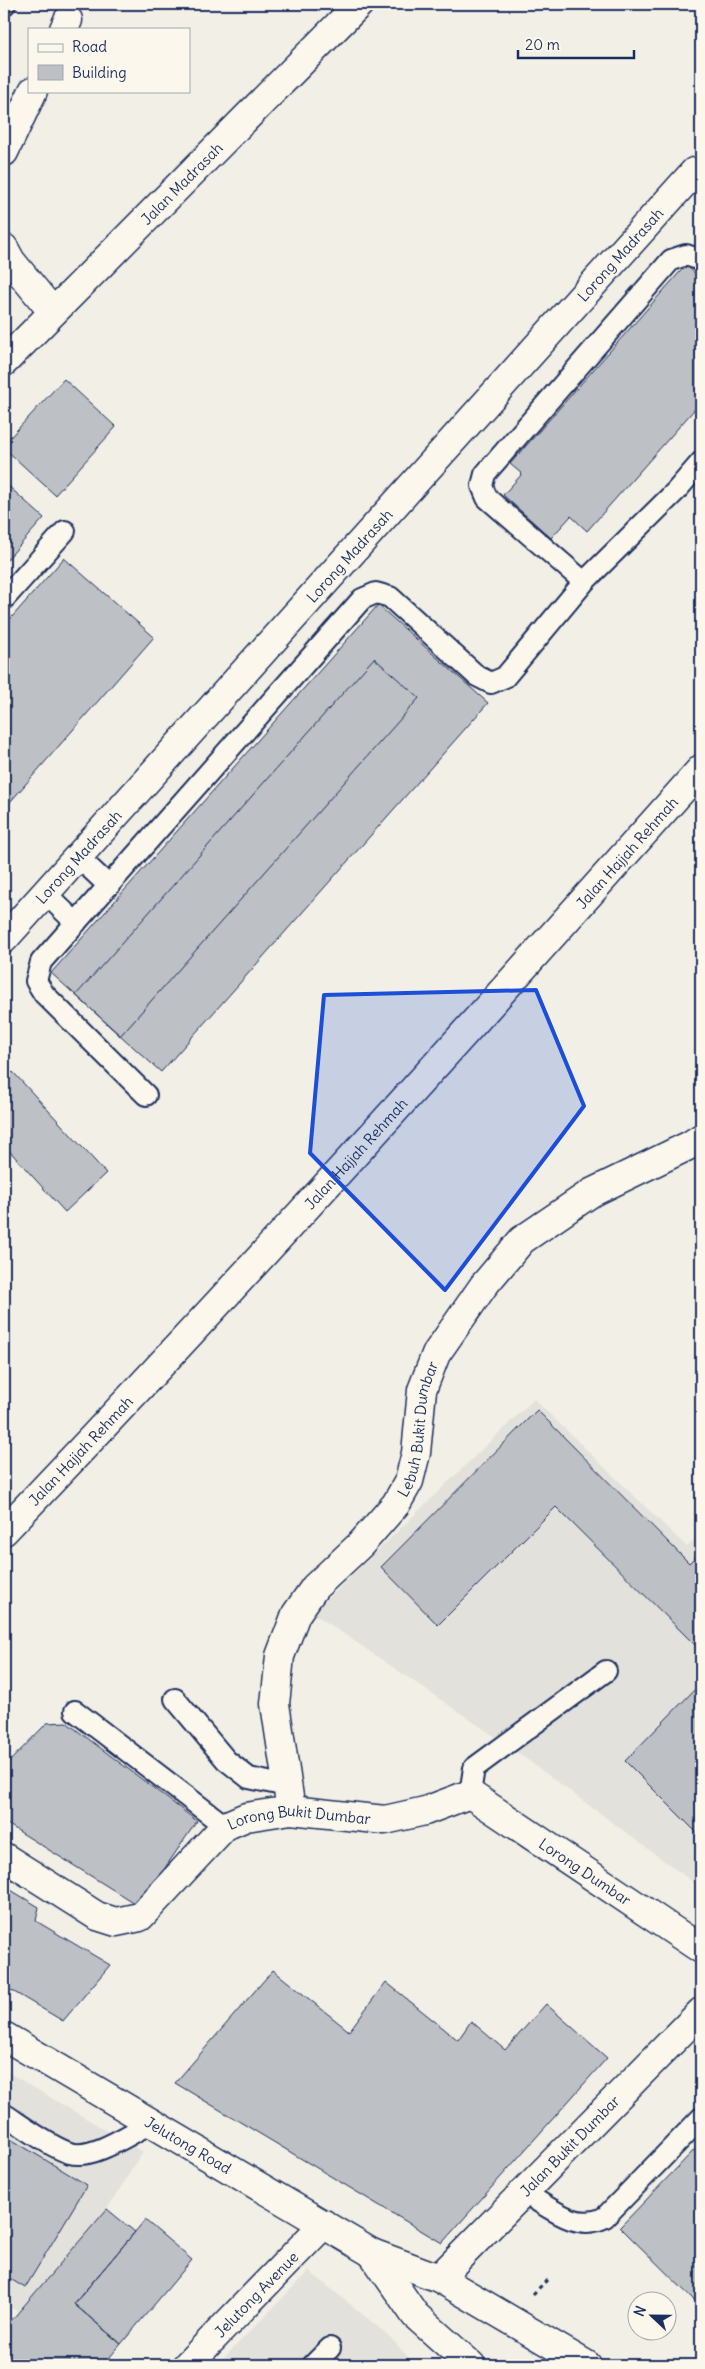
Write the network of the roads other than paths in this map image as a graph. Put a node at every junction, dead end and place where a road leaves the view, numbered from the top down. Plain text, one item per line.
1 (359, 4) edge
2 (34, 92) edge
3 (4, 152) edge
4 (699, 172) edge
5 (4, 248) edge
6 (701, 260) edge
7 (52, 311) junction
8 (4, 362) edge
9 (701, 462) edge
10 (65, 532) dead end
11 (584, 582) junction
12 (4, 599) edge
13 (701, 769) edge
14 (77, 856) junction
15 (109, 886) junction
16 (45, 893) junction
17 (76, 923) junction
18 (4, 938) edge
19 (146, 1095) dead end
20 (701, 1138) edge
21 (4, 1531) edge
22 (606, 1671) dead end
23 (175, 1699) dead end
24 (74, 1711) dead end
25 (470, 1794) junction
26 (289, 1798) junction
27 (226, 1826) junction
28 (4, 1857) edge
29 (701, 1949) edge
30 (701, 2012) edge
31 (4, 2036) edge
32 (4, 2114) edge
33 (701, 2118) edge
34 (151, 2123) junction
35 (523, 2192) junction
36 (324, 2224) junction
37 (372, 2253) junction
38 (439, 2278) junction
39 (330, 2348) dead end
40 (187, 2365) edge
41 (314, 2365) edge
42 (471, 2365) edge
43 (587, 2365) edge

1 - 7 street, Jalan Madrasah
2 - 3 street
4 - 14 street, Lorong Madrasah
5 - 7 street
6 - 11 lane
7 - 8 street, Jalan Madrasah
9 - 11 lane
10 - 12 lane
11 - 15 lane
13 - 21 street, Jalan Hajjah Rehmah
14 - 15 lane
14 - 16 street, Lorong Madrasah
15 - 17 lane
16 - 17 lane
16 - 18 street, Lorong Madrasah
17 - 19 lane
20 - 26 street, Lebuh Bukit Dumbar
22 - 25 lane
23 - 26 lane
24 - 27 lane
25 - 26 street, Lorong Bukit Dumbar
25 - 29 street, Lorong Dumbar
26 - 27 street, Lorong Bukit Dumbar
27 - 28 street, Lorong Bukit Dumbar
30 - 35 street, Jalan Bukit Dumbar
31 - 34 street, Jelutong Road
32 - 34 lane
33 - 35 lane
34 - 36 street, Jelutong Road
35 - 38 street, Jalan Bukit Dumbar
36 - 37 street, Jelutong Road
36 - 40 street, Jelutong Avenue
37 - 38 street, Jelutong Road
37 - 42 street, Jelutong Road
38 - 43 street, Jelutong Road
39 - 41 lane

